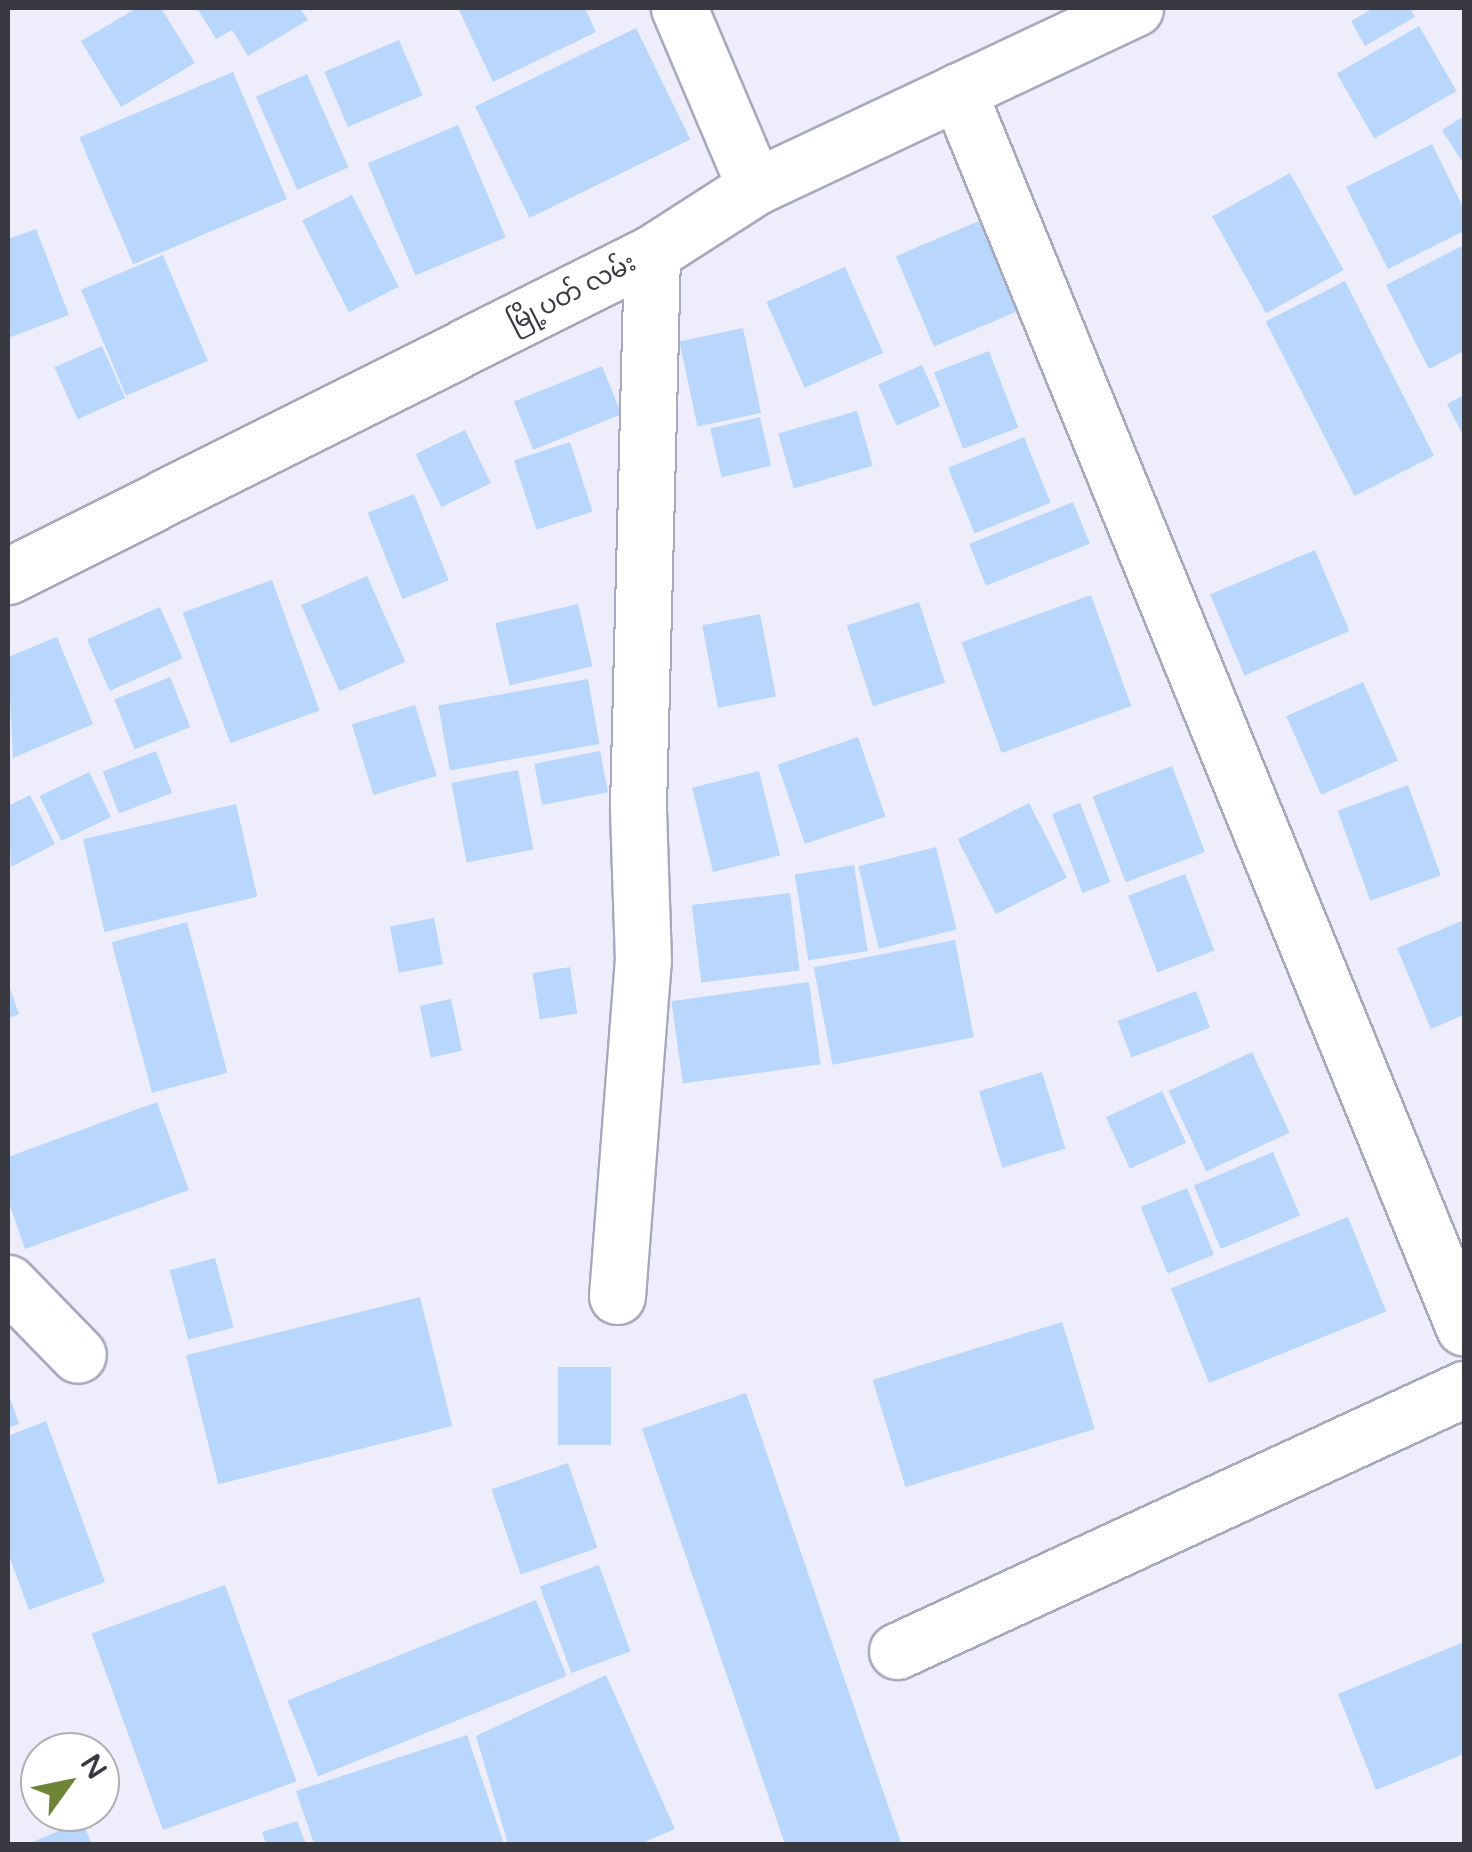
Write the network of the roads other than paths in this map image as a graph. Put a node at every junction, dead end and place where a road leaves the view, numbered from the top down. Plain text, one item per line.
1 (679, 8) edge
2 (1135, 8) edge
3 (958, 91) junction
4 (755, 187) junction
5 (652, 252) junction
6 (8, 576) edge
7 (8, 1283) edge
8 (617, 1296) dead end
9 (1464, 1328) edge
10 (78, 1355) dead end
11 (1464, 1389) edge
12 (897, 1651) dead end

1 - 4 street
2 - 3 street, မြို့ပတ် လမ်း
3 - 4 street, မြို့ပတ် လမ်း
3 - 9 street
4 - 5 street, မြို့ပတ် လမ်း
5 - 6 street, မြို့ပတ် လမ်း
5 - 8 street
7 - 10 street
11 - 12 street

